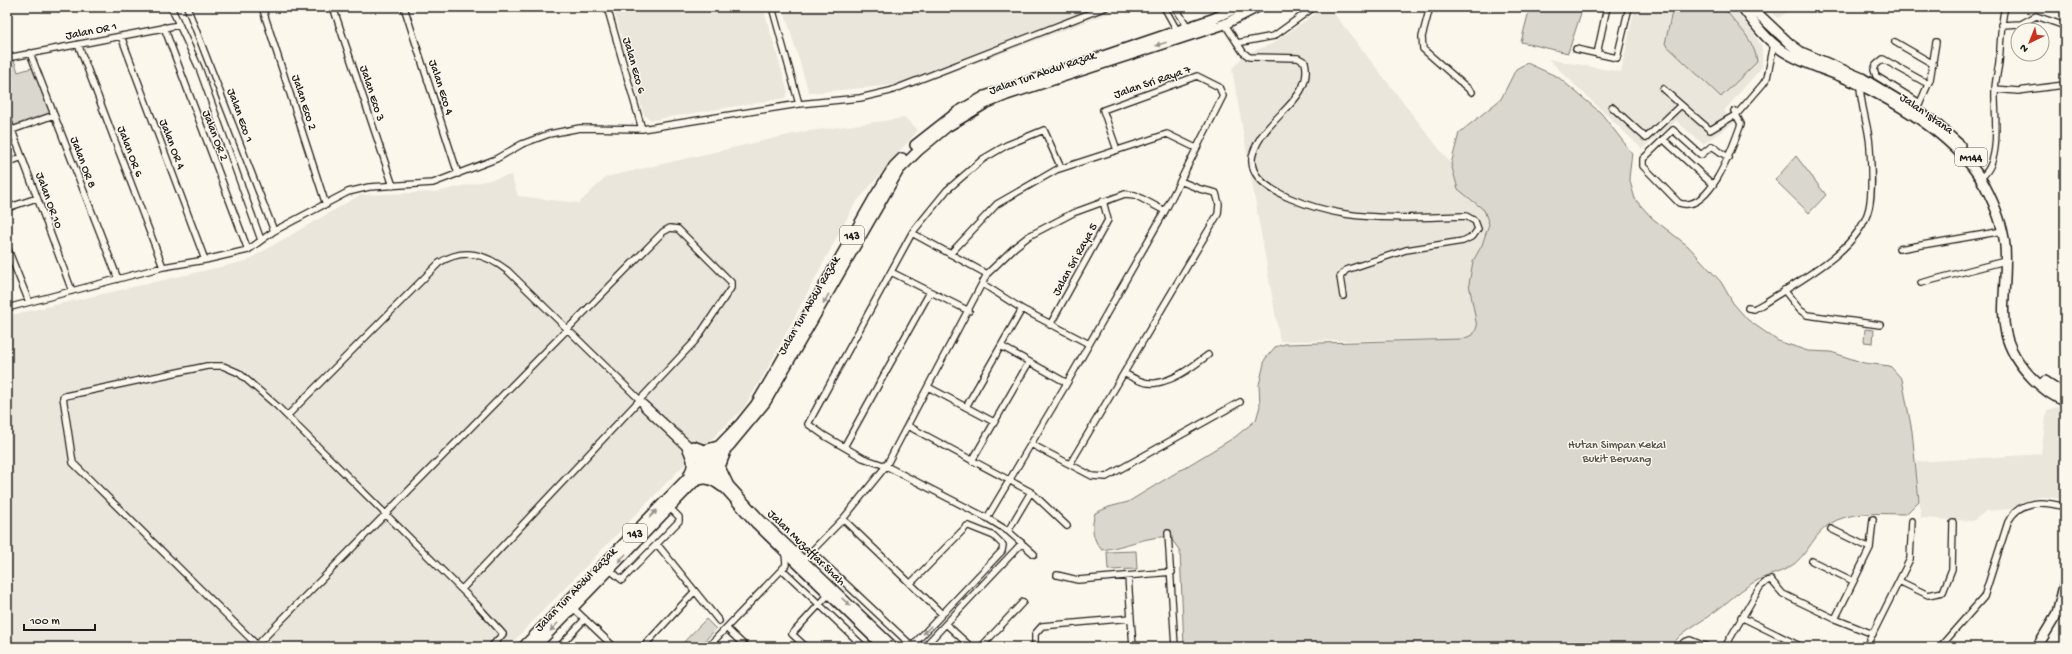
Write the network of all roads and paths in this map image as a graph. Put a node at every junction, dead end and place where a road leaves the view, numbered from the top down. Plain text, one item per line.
1 (171, 7) edge
2 (187, 7) edge
3 (262, 7) edge
4 (333, 7) edge
5 (404, 7) edge
6 (607, 7) edge
7 (772, 7) edge
8 (1106, 7) edge
9 (1164, 7) edge
10 (1175, 7) edge
11 (1239, 7) edge
12 (1258, 7) edge
13 (1314, 7) edge
14 (1430, 7) edge
15 (1607, 7) edge
16 (1629, 7) edge
17 (1742, 7) edge
18 (2005, 7) edge
19 (1753, 9) edge
20 (1222, 20) junction
21 (179, 24) junction
22 (2001, 25) junction
23 (2065, 26) edge
24 (164, 28) junction
25 (1190, 31) junction
26 (1179, 34) junction
27 (120, 36) junction
28 (1895, 42) dead end
29 (1936, 42) dead end
30 (1237, 43) junction
31 (78, 44) junction
32 (1774, 44) junction
33 (1576, 49) dead end
34 (30, 53) junction
35 (1597, 54) junction
36 (1812, 57) junction
37 (7, 58) edge
38 (1933, 64) junction
39 (1861, 82) junction
40 (1928, 84) junction
41 (2064, 85) edge
42 (1663, 89) dead end
43 (1994, 89) junction
44 (1472, 92) dead end
45 (799, 104) junction
46 (1681, 105) junction
47 (1612, 107) dead end
48 (1918, 107) junction
49 (54, 114) junction
50 (1734, 114) junction
51 (7, 117) edge
52 (642, 128) junction
53 (12, 130) junction
54 (1664, 140) junction
55 (1196, 148) junction
56 (1117, 150) junction
57 (22, 157) junction
58 (1729, 158) junction
59 (7, 162) edge
60 (1060, 168) junction
61 (458, 174) junction
62 (1983, 176) junction
63 (1180, 181) junction
64 (1713, 185) junction
65 (393, 186) junction
66 (37, 198) junction
67 (1103, 201) junction
68 (326, 205) junction
69 (7, 208) edge
70 (1165, 211) junction
71 (2003, 231) junction
72 (274, 232) junction
73 (912, 233) junction
74 (262, 240) junction
75 (7, 247) edge
76 (1899, 249) dead end
77 (248, 250) junction
78 (950, 254) junction
79 (9, 259) edge
80 (205, 260) junction
81 (2005, 261) junction
82 (163, 267) junction
83 (891, 272) junction
84 (987, 274) junction
85 (118, 279) junction
86 (1922, 283) dead end
87 (983, 284) junction
88 (1784, 290) junction
89 (72, 291) junction
90 (930, 292) junction
91 (1343, 296) dead end
92 (29, 302) junction
93 (7, 308) edge
94 (1748, 308) dead end
95 (1022, 309) junction
96 (969, 311) junction
97 (1050, 324) junction
98 (1880, 325) dead end
99 (569, 329) junction
100 (1089, 344) junction
101 (1001, 346) junction
102 (1208, 355) dead end
103 (1029, 362) junction
104 (1124, 373) junction
105 (1067, 383) junction
106 (928, 387) junction
107 (2065, 394) edge
108 (640, 401) junction
109 (2065, 401) edge
110 (1240, 402) dead end
111 (966, 407) junction
112 (287, 416) junction
113 (994, 422) junction
114 (908, 426) junction
115 (727, 444) junction
116 (1031, 444) junction
117 (690, 447) junction
118 (844, 447) junction
119 (972, 461) junction
120 (707, 464) junction
121 (1070, 464) junction
122 (886, 466) junction
123 (1009, 480) junction
124 (695, 482) junction
125 (682, 485) junction
126 (725, 486) junction
127 (1030, 492) junction
128 (2065, 507) edge
129 (670, 508) junction
130 (386, 516) junction
131 (987, 518) junction
132 (1873, 518) dead end
133 (842, 519) junction
134 (1912, 521) dead end
135 (1954, 523) dead end
136 (1067, 526) dead end
137 (1831, 529) dead end
138 (1008, 531) junction
139 (1168, 533) dead end
140 (1022, 543) junction
141 (657, 544) junction
142 (1870, 548) junction
143 (784, 551) junction
144 (812, 552) junction
145 (1034, 554) dead end
146 (1812, 561) dead end
147 (801, 562) junction
148 (782, 569) junction
149 (610, 570) junction
150 (1172, 572) junction
151 (1057, 575) dead end
152 (1128, 577) junction
153 (1853, 581) junction
154 (1899, 581) junction
155 (2065, 582) edge
156 (910, 584) junction
157 (462, 589) junction
158 (694, 592) junction
159 (831, 592) junction
160 (1023, 602) dead end
161 (570, 605) junction
162 (820, 605) junction
163 (942, 614) junction
164 (2064, 614) edge
165 (1741, 617) junction
166 (1131, 618) junction
167 (585, 619) junction
168 (1835, 619) junction
169 (719, 621) dead end
170 (946, 624) junction
171 (726, 628) junction
172 (1873, 634) junction
173 (256, 646) edge
174 (912, 646) edge
175 (491, 647) edge
176 (523, 647) edge
177 (535, 647) edge
178 (559, 647) edge
179 (614, 647) edge
180 (643, 647) edge
181 (708, 647) edge
182 (746, 647) edge
183 (806, 647) edge
184 (864, 647) edge
185 (883, 647) edge
186 (894, 647) edge
187 (924, 647) edge
188 (971, 647) edge
189 (981, 647) edge
190 (1035, 647) edge
191 (1133, 647) edge
192 (1175, 647) edge
193 (1682, 647) edge
194 (1707, 647) edge
195 (1725, 647) edge
196 (1802, 647) edge
197 (1866, 647) edge
198 (1940, 647) edge
199 (2037, 647) edge
200 (2043, 647) edge

1 - 21 street
2 - 72 street, Jalan Eco 1
3 - 68 street, Jalan Eco 2
4 - 65 street, Jalan Eco 3
5 - 61 street, Jalan Eco 4
6 - 52 street, Jalan Eco 6
7 - 45 street
8 - 45 street
9 - 26 street
10 - 25 street
11 - 20 main road, Jalan Tun Abdul Razak / 143
12 - 20 main road, Jalan Tun Abdul Razak / 143
13 - 30 street
14 - 44 street
15 - 35 street
16 - 35 street
17 - 32 main road, Jalan Istana / M144
18 - 22 street
19 - 32 main road
19 - 36 main road, Jalan Istana / M144
20 - 25 main road, Jalan Tun Abdul Razak / 143
20 - 30 street
21 - 24 street, Jalan OR 1
21 - 74 street
22 - 23 street
22 - 43 street
24 - 27 street, Jalan OR 1
24 - 77 street, Jalan OR 2
25 - 26 main road, Jalan Tun Abdul Razak / 143
26 - 115 main road, Jalan Tun Abdul Razak / 143
27 - 31 street, Jalan OR 1
27 - 80 street, Jalan OR 4
28 - 38 street
29 - 38 street
30 - 91 street
31 - 34 street, Jalan OR 1
31 - 82 street, Jalan OR 6
32 - 36 main road
32 - 39 main road, Jalan Istana / M144
32 - 50 street
33 - 35 street
34 - 37 street, Jalan OR 1
34 - 49 street, Jalan OR 8
36 - 39 main road, Jalan Istana / M144
38 - 40 street
39 - 48 main road, Jalan Istana / M144
39 - 62 main road, Jalan Istana / M144
39 - 88 street
40 - 48 street
40 - 48 street
41 - 43 street
42 - 46 street
43 - 62 street
45 - 52 street
46 - 47 street
46 - 50 street
48 - 62 main road, Jalan Istana / M144
49 - 53 street
49 - 85 street, Jalan OR 8
50 - 58 street
51 - 53 street, Jalan OR 10
52 - 61 street
53 - 57 street, Jalan OR 10
54 - 58 street
54 - 64 street
54 - 64 street
55 - 56 street
55 - 56 street, Jalan Sri Raya 7
55 - 63 street
56 - 60 street
57 - 59 street
57 - 66 street, Jalan OR 10
58 - 64 street
60 - 73 street
60 - 78 street
61 - 65 street
62 - 71 main road, Jalan Istana / M144
62 - 107 main road, Jalan Istana / M144
63 - 70 street
63 - 104 street
65 - 68 street
66 - 69 street
66 - 89 street, Jalan OR 10
67 - 70 street
67 - 84 street
67 - 97 street, Jalan Sri Raya 5
68 - 72 street
70 - 100 street
71 - 76 street
71 - 81 main road, Jalan Istana / M144
72 - 74 street
73 - 78 street
73 - 83 street
74 - 77 street
75 - 79 street
77 - 80 street
78 - 84 street
79 - 92 street
80 - 82 street
81 - 86 street
81 - 109 main road, Jalan Istana / M144
82 - 85 street
83 - 90 street
83 - 118 street
84 - 87 street
85 - 89 street
87 - 95 street
87 - 96 street
88 - 94 street
88 - 98 street
89 - 92 street
90 - 96 street
90 - 118 street
92 - 93 street
95 - 97 street
95 - 101 street
96 - 106 street
97 - 100 street
99 - 108 street
99 - 108 street
99 - 112 street
99 - 130 street
100 - 105 street
101 - 103 street
101 - 111 street
102 - 104 street
103 - 105 street
103 - 113 street
104 - 121 street
105 - 116 street
106 - 111 street
106 - 114 street
108 - 117 street
108 - 157 street
110 - 121 street
111 - 113 street
112 - 130 street
112 - 173 street
113 - 119 street
114 - 119 street
114 - 122 street
115 - 117 main road
115 - 120 main road, Jalan Tun Abdul Razak / 143
115 - 126 main road
116 - 121 street
116 - 123 street
117 - 120 street
117 - 125 main road
118 - 122 street
119 - 123 street
120 - 124 main road, Jalan Tun Abdul Razak / 143
120 - 125 main road, Jalan Tun Abdul Razak / 143
120 - 126 main road, Jalan Muzaffar Shah
122 - 131 street
122 - 133 street
123 - 127 street
123 - 131 street
124 - 126 main road
124 - 129 main road, Jalan Tun Abdul Razak / 143
161 -> 125 main road, Jalan Tun Abdul Razak / 143
126 - 143 main road, Jalan Muzaffar Shah
126 - 147 main road, Jalan Muzaffar Shah
127 - 136 street
127 - 138 street
128 - 198 street
129 - 141 street
129 -> 149 main road, Jalan Tun Abdul Razak / 143
130 - 157 street
130 - 173 street
131 - 138 street
132 - 142 street
133 - 144 street
133 - 156 street
134 - 154 street
135 - 154 street
137 - 142 street
138 - 140 street
139 - 150 street
140 - 145 street
140 - 170 street
141 - 149 street
141 - 158 street
142 - 153 street
143 - 147 main road, Jalan Muzaffar Shah
143 - 148 street
144 - 147 street
144 - 174 street
146 - 153 street
147 - 159 main road, Jalan Muzaffar Shah
148 - 162 street
148 - 171 street
149 - 161 main road, Jalan Tun Abdul Razak / 143
150 - 152 street
150 - 192 street
151 - 152 street
152 - 166 street
153 - 168 street
154 - 172 street
155 - 199 main road
156 - 163 street
156 - 163 street
157 - 175 street
158 - 169 street
158 - 180 street
159 - 162 street
159 - 185 main road, Jalan Muzaffar Shah
159 -> 186 main road, Jalan Muzaffar Shah
160 - 189 street
161 - 167 street
161 - 176 main road, Jalan Tun Abdul Razak / 143
161 -> 177 main road, Jalan Tun Abdul Razak / 143
162 - 183 street
162 - 184 street
163 -> 174 street
164 - 200 main road
165 - 168 street
165 - 195 street
165 - 196 street
166 - 190 street
166 - 191 street
167 - 178 street
167 - 179 street
168 - 172 street
170 - 187 street
170 - 188 street
171 - 181 street
171 - 182 street
172 - 197 street
193 - 194 street

